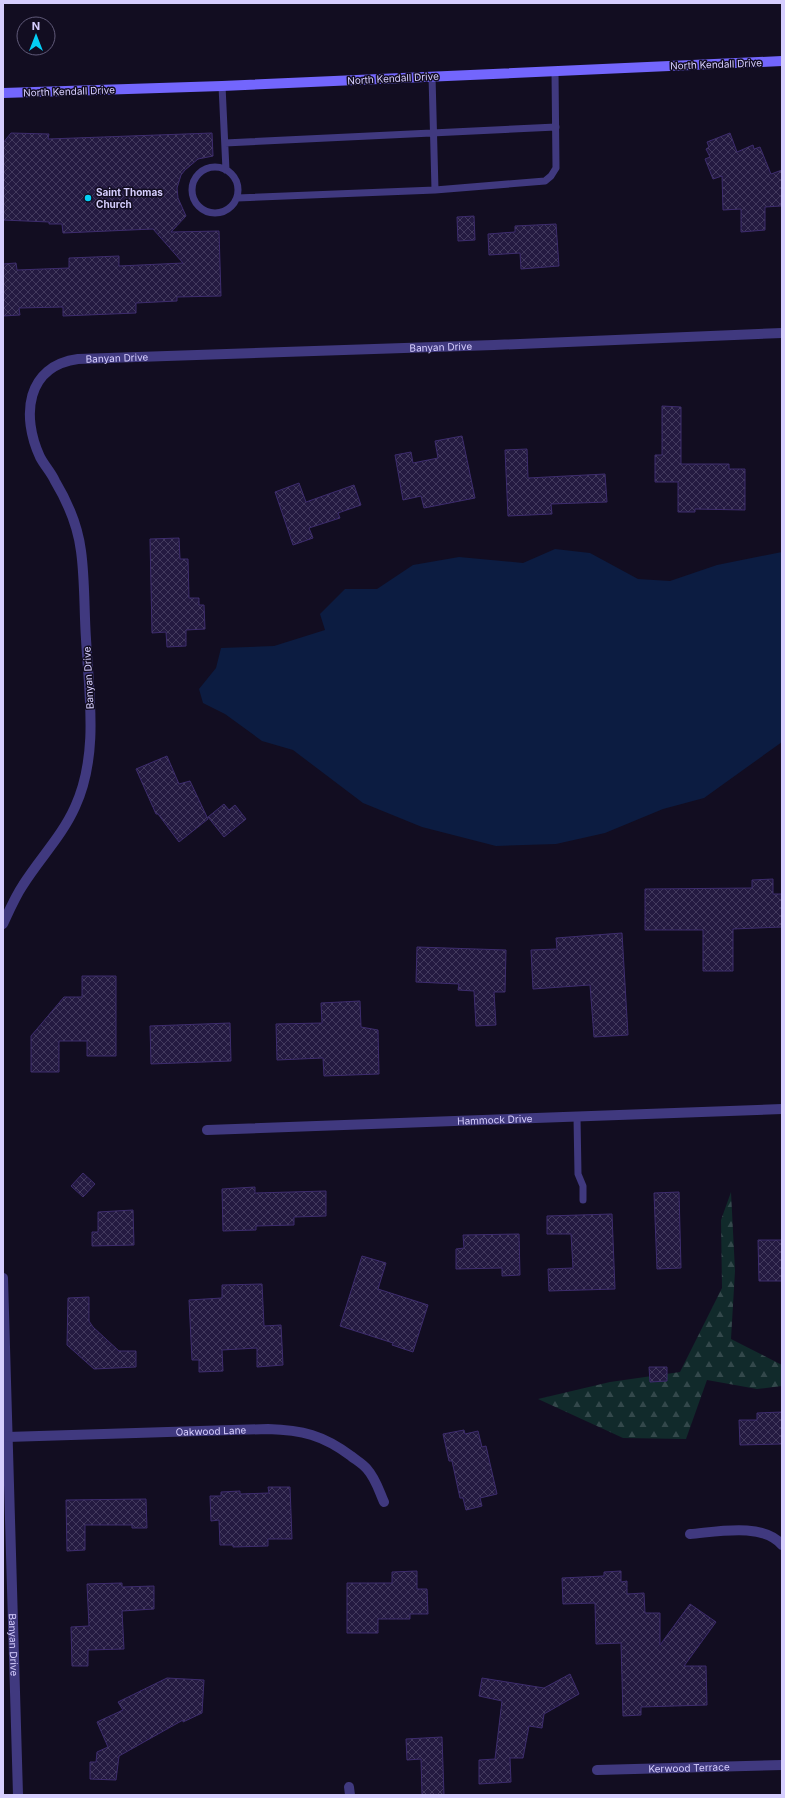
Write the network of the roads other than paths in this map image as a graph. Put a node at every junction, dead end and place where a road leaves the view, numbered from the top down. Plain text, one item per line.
1 (782, 61) edge
2 (555, 71) junction
3 (432, 76) junction
4 (222, 86) junction
5 (3, 93) edge
6 (556, 127) junction
7 (434, 134) junction
8 (225, 143) junction
9 (226, 170) junction
10 (435, 190) junction
11 (237, 198) junction
12 (782, 333) edge
13 (3, 924) edge
14 (782, 1109) edge
15 (577, 1117) junction
16 (207, 1130) dead end
17 (583, 1200) dead end
18 (3, 1278) edge
19 (7, 1437) junction
20 (384, 1502) dead end
21 (690, 1534) dead end
22 (782, 1545) edge
23 (782, 1765) edge
24 (597, 1770) dead end
25 (18, 1795) edge

1 - 2 street, North Kendall Drive
2 - 3 street, North Kendall Drive
2 - 6 lane
3 - 4 street, North Kendall Drive
3 - 7 lane
4 - 5 street, North Kendall Drive
4 - 8 lane
6 - 7 lane
6 - 10 lane
7 - 8 lane
7 - 10 lane
8 - 9 lane
9 - 11 lane
9 - 11 lane
10 - 11 lane
12 - 13 street, Banyan Drive
14 - 15 street, Hammock Drive
15 - 16 street, Hammock Drive
15 - 17 lane
18 - 19 street, Banyan Drive
19 - 20 street, Oakwood Lane
19 - 25 street, Banyan Drive
21 - 22 street
23 - 24 street, Kerwood Terrace

